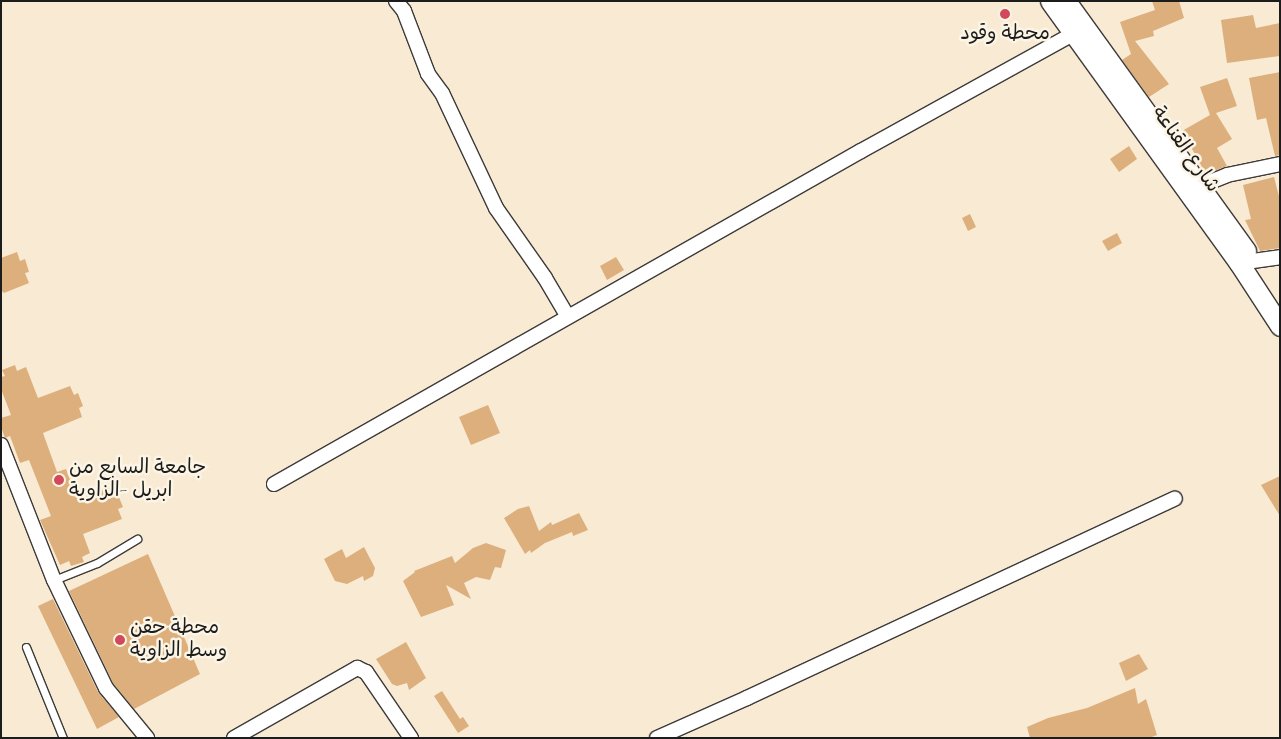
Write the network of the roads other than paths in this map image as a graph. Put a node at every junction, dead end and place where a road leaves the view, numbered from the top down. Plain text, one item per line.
1 (396, 1) edge
2 (1050, 1) edge
3 (1066, 1) edge
4 (1073, 34) junction
5 (1280, 164) edge
6 (1200, 186) junction
7 (1280, 257) edge
8 (1253, 261) junction
9 (1280, 305) edge
10 (568, 317) junction
11 (1280, 326) edge
12 (1, 446) edge
13 (274, 484) dead end
14 (1174, 498) dead end
15 (137, 539) dead end
16 (54, 580) junction
17 (26, 648) dead end
18 (63, 738) edge
19 (147, 738) edge
20 (234, 738) edge
21 (412, 738) edge
22 (657, 738) edge

1 - 10 street
2 - 4 street, شارع القناعة
3 - 6 street, شارع القناعة
4 - 10 street
4 - 11 street, شارع القناعة
5 - 6 street
6 - 8 street, شارع القناعة
7 - 8 street
8 - 9 street, شارع القناعة
10 - 13 street
12 - 16 street
14 - 22 street
15 - 16 lane
16 - 19 street
17 - 18 lane
20 - 21 street

